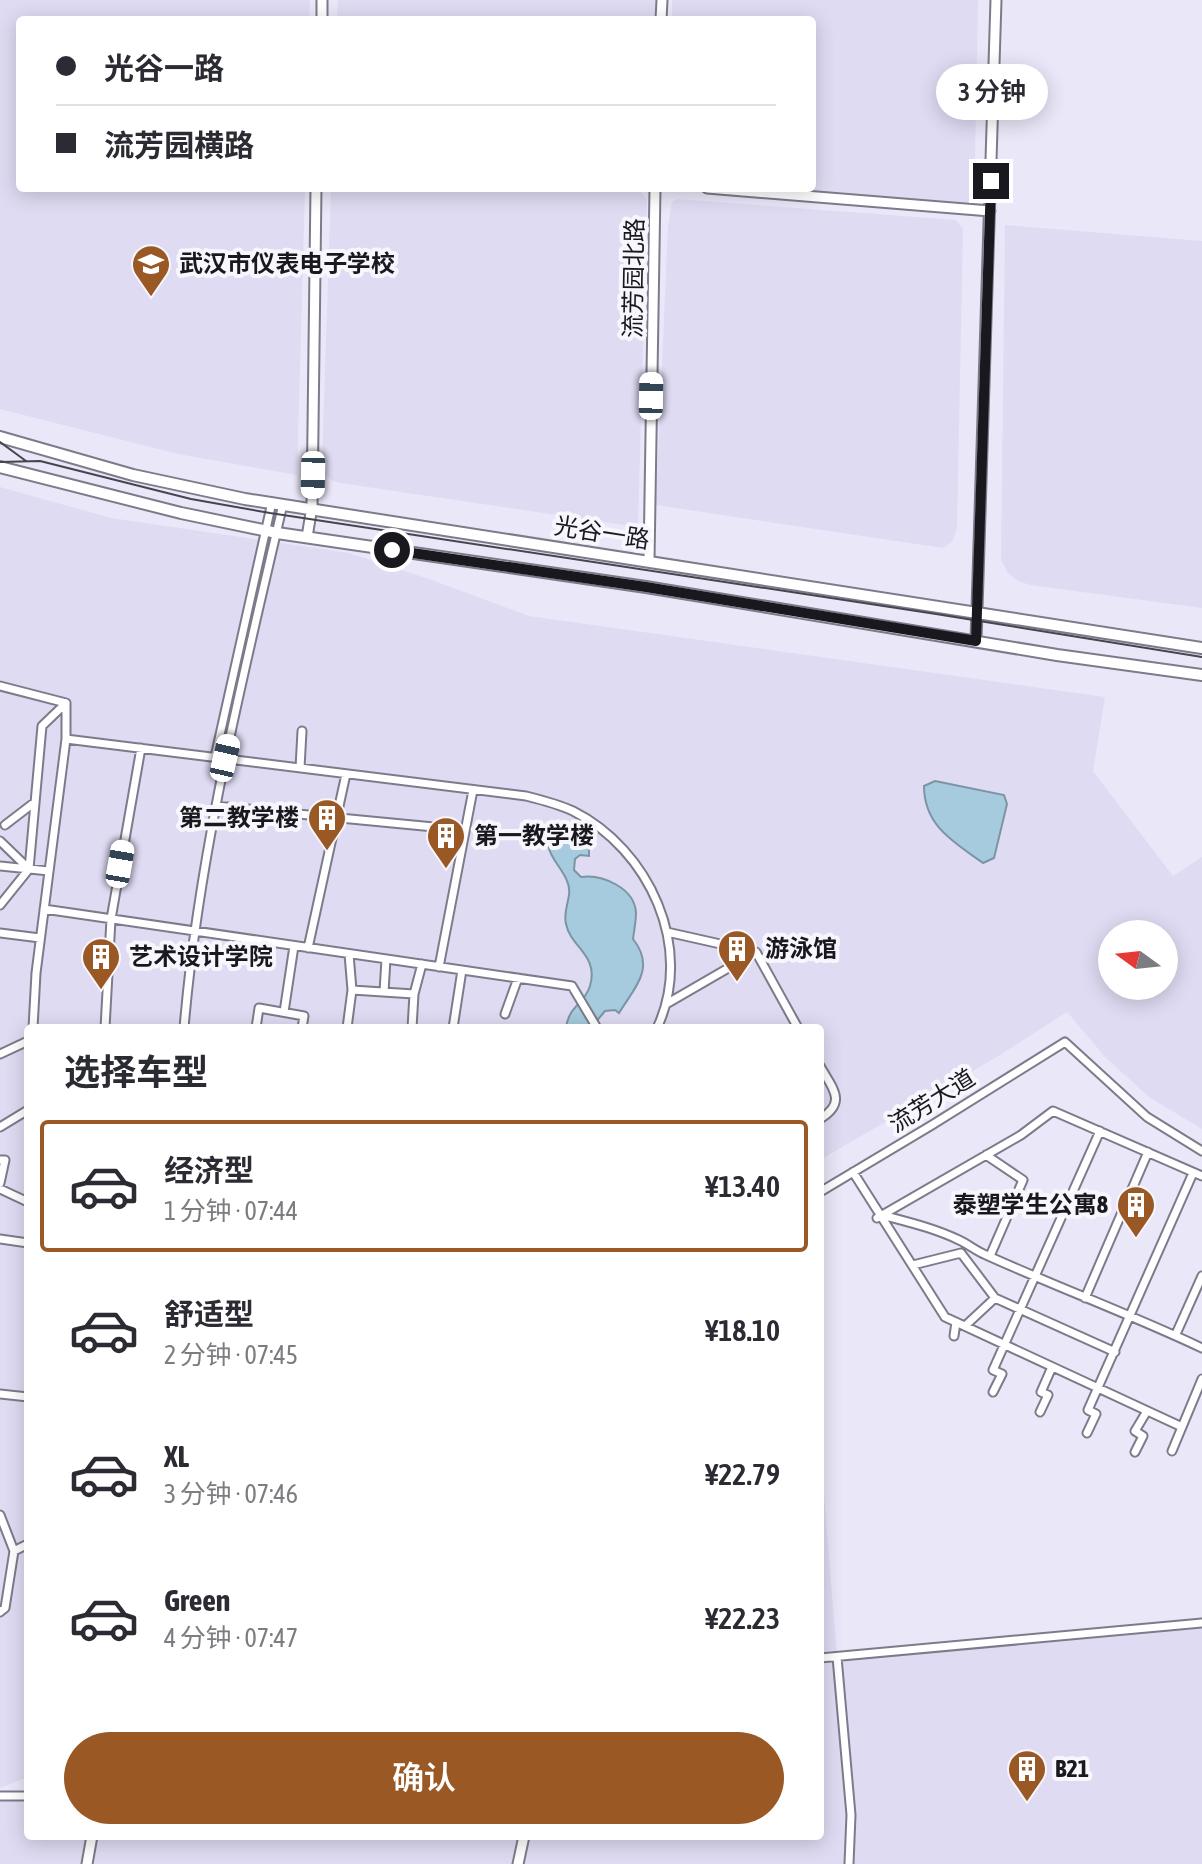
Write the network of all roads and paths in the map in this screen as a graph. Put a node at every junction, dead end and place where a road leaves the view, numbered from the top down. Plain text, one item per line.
1 (996, 0) edge
2 (316, 192) edge
3 (655, 192) edge
4 (756, 192) edge
5 (990, 211) junction
6 (0, 437) edge
7 (0, 467) edge
8 (278, 503) junction
9 (312, 507) junction
10 (271, 532) junction
11 (307, 537) junction
12 (649, 561) junction
13 (977, 612) junction
14 (976, 641) junction
15 (1202, 648) edge
16 (1202, 675) edge
17 (0, 686) edge
18 (66, 703) junction
19 (302, 731) dead end
20 (66, 739) junction
21 (141, 748) junction
22 (215, 757) junction
23 (225, 758) junction
24 (300, 768) junction
25 (346, 774) junction
26 (473, 790) junction
27 (35, 802) junction
28 (216, 806) junction
29 (336, 817) junction
30 (5, 825) dead end
31 (465, 830) junction
32 (0, 841) edge
33 (0, 866) edge
34 (29, 869) junction
35 (49, 871) junction
36 (0, 905) edge
37 (44, 909) junction
38 (111, 919) junction
39 (195, 931) junction
40 (667, 932) junction
41 (0, 933) edge
42 (40, 938) junction
43 (294, 946) junction
44 (308, 948) junction
45 (756, 952) junction
46 (349, 954) junction
47 (386, 959) junction
48 (422, 964) junction
49 (439, 967) junction
50 (462, 970) junction
51 (518, 978) junction
52 (352, 990) junction
53 (384, 992) junction
54 (414, 994) junction
55 (667, 1003) junction
56 (284, 1012) junction
57 (505, 1014) dead end
58 (33, 1024) edge
59 (105, 1024) edge
60 (184, 1024) edge
61 (257, 1024) edge
62 (303, 1024) edge
63 (348, 1024) edge
64 (412, 1024) edge
65 (454, 1024) edge
66 (595, 1024) edge
67 (659, 1024) edge
68 (794, 1024) edge
69 (24, 1043) edge
70 (0, 1054) edge
71 (824, 1073) edge
72 (24, 1112) edge
73 (824, 1117) edge
74 (0, 1127) edge
75 (1100, 1131) junction
76 (1202, 1151) edge
77 (1148, 1152) junction
78 (986, 1155) junction
79 (0, 1160) edge
80 (853, 1172) junction
81 (1193, 1173) junction
82 (1202, 1176) edge
83 (0, 1183) edge
84 (0, 1189) edge
85 (824, 1190) edge
86 (24, 1200) edge
87 (880, 1217) junction
88 (0, 1239) edge
89 (24, 1242) edge
90 (990, 1256) junction
91 (913, 1265) junction
92 (1036, 1275) junction
93 (1202, 1276) edge
94 (995, 1298) junction
95 (1085, 1298) junction
96 (1020, 1309) junction
97 (1131, 1317) junction
98 (956, 1322) junction
99 (965, 1326) junction
100 (1176, 1334) junction
101 (954, 1336) dead end
102 (1004, 1345) junction
103 (1202, 1348) edge
104 (1115, 1352) junction
105 (1052, 1367) junction
106 (1202, 1379) edge
107 (1099, 1389) junction
108 (993, 1392) dead end
109 (0, 1394) edge
110 (24, 1397) edge
111 (1147, 1411) junction
112 (1040, 1412) dead end
113 (1182, 1427) junction
114 (1087, 1433) dead end
115 (1172, 1451) dead end
116 (1135, 1452) dead end
117 (0, 1515) edge
118 (24, 1546) edge
119 (14, 1551) junction
120 (0, 1612) edge
121 (1202, 1623) edge
122 (837, 1657) junction
123 (824, 1658) edge
124 (0, 1796) edge
125 (24, 1796) edge
126 (91, 1840) edge
127 (523, 1840) edge
128 (87, 1864) edge
129 (518, 1864) edge
130 (849, 1864) edge

1 - 5 street
2 - 9 street
3 - 12 street, 流芳园北路
4 - 5 street
5 - 13 street
6 - 8 main road, 光谷一路
7 - 10 main road, 光谷一路
8 - 9 main road, 光谷一路
8 - 10 street
9 - 11 street
9 - 12 main road, 光谷一路
10 - 11 main road, 光谷一路
10 - 22 street
10 - 23 street
11 - 14 main road, 光谷一路
12 - 13 main road, 光谷一路
13 - 14 street
13 - 15 main road, 光谷一路
14 - 16 main road, 光谷一路
17 - 18 street
18 - 20 street
18 - 27 street
19 - 24 street
20 - 21 street
20 - 35 street
21 - 22 street
21 - 38 street
22 - 23 street
23 - 24 street
23 - 28 street
24 - 25 street
25 - 26 street
25 - 29 street
26 - 31 street
26 - 40 street
27 - 30 street
27 - 34 street
28 - 29 street
28 - 39 street
29 - 31 street
29 - 44 street
31 - 49 street
32 - 34 street
33 - 34 street
34 - 35 street
34 - 36 street
35 - 37 street
37 - 38 street
37 - 42 street
38 - 39 street
38 - 59 street
39 - 43 street
39 - 60 street
40 - 45 street
40 - 55 street
41 - 42 street
42 - 58 street
43 - 44 street
43 - 56 street
44 - 46 street
45 - 55 street
45 - 68 street
46 - 47 street
46 - 52 street
47 - 48 street
47 - 53 street
48 - 49 street
48 - 54 street
49 - 50 street
50 - 51 street
50 - 65 street
51 - 57 street
51 - 66 street
52 - 53 street
52 - 63 street
53 - 54 street
54 - 64 street
55 - 67 street
56 - 61 street
56 - 62 street
69 - 70 street
71 - 73 street
72 - 74 street
75 - 77 street
75 - 78 street
75 - 92 street
76 - 80 street, 流芳大道
77 - 81 street
77 - 95 street
78 - 87 street
78 - 90 street
79 - 83 street
80 - 85 street, 流芳大道
80 - 87 street
81 - 82 street
81 - 97 street
84 - 86 street
87 - 90 street
87 - 91 street
88 - 89 street
90 - 92 street
91 - 94 street
91 - 98 street
92 - 95 street
92 - 96 street
93 - 100 street
94 - 96 street
94 - 99 street
95 - 97 street
96 - 102 street
96 - 104 street
97 - 100 street
97 - 104 street
98 - 99 street
98 - 101 street
99 - 102 street
100 - 103 street
102 - 105 street
102 - 108 street
104 - 107 street
105 - 107 street
105 - 112 street
106 - 113 street
107 - 111 street
107 - 114 street
109 - 110 street
111 - 113 street
111 - 116 street
113 - 115 street
117 - 119 street
118 - 119 street
119 - 120 street
121 - 122 street
122 - 123 street
122 - 130 street
124 - 125 street
126 - 128 street
127 - 129 street

